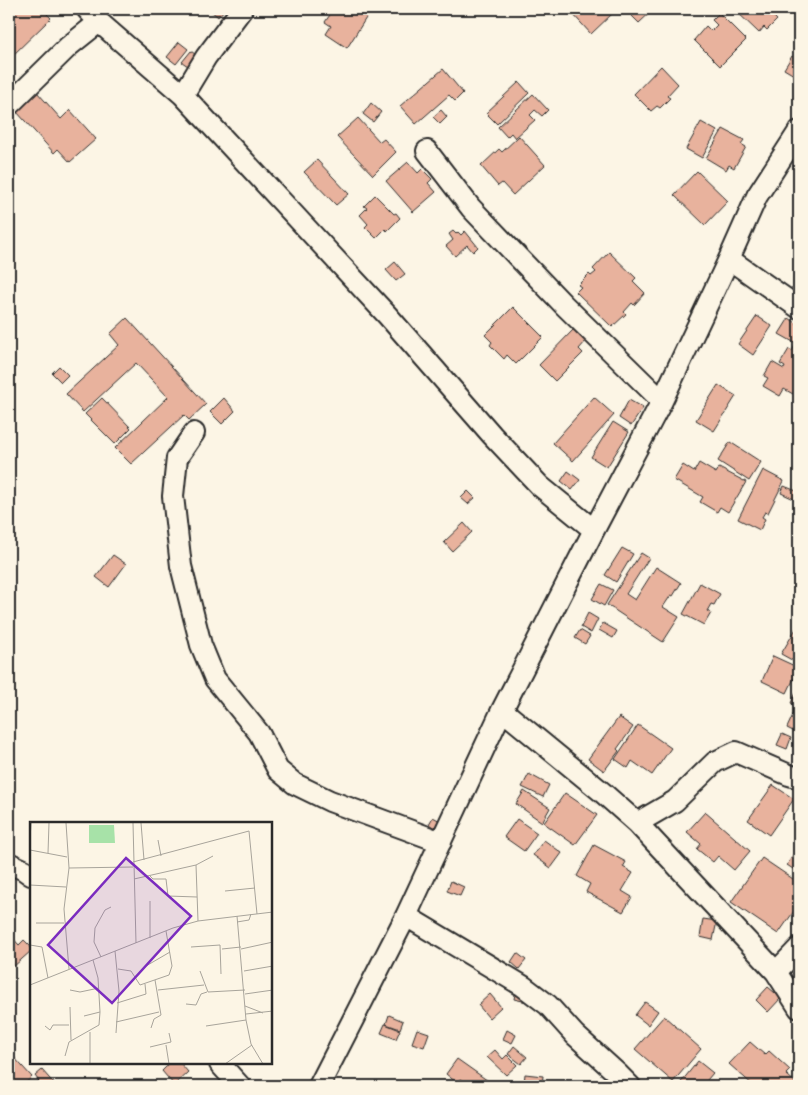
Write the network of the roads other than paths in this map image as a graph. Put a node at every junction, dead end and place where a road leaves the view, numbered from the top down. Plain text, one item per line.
1 (242, 9) edge
2 (93, 15) edge
3 (183, 95) junction
4 (9, 105) edge
5 (799, 131) edge
6 (427, 150) dead end
7 (729, 259) junction
8 (799, 308) edge
9 (662, 401) junction
10 (194, 433) dead end
11 (594, 530) junction
12 (502, 710) junction
13 (799, 778) edge
14 (637, 823) junction
15 (441, 842) junction
16 (9, 863) edge
17 (30, 873) edge
18 (406, 916) junction
19 (799, 948) edge
20 (776, 972) junction
21 (799, 1008) edge
22 (221, 1065) edge
23 (620, 1082) edge
24 (240, 1086) edge
25 (319, 1086) edge

1 - 3 street
2 - 3 street
2 - 4 street
3 - 11 street
5 - 7 street
6 - 9 street
7 - 8 street
7 - 9 street
9 - 11 street
10 - 15 street
11 - 12 street
12 - 14 street
12 - 15 street
13 - 14 street
14 - 20 street
15 - 18 street
16 - 17 street
18 - 23 street
18 - 25 street
19 - 20 street
20 - 21 street
22 - 24 street

